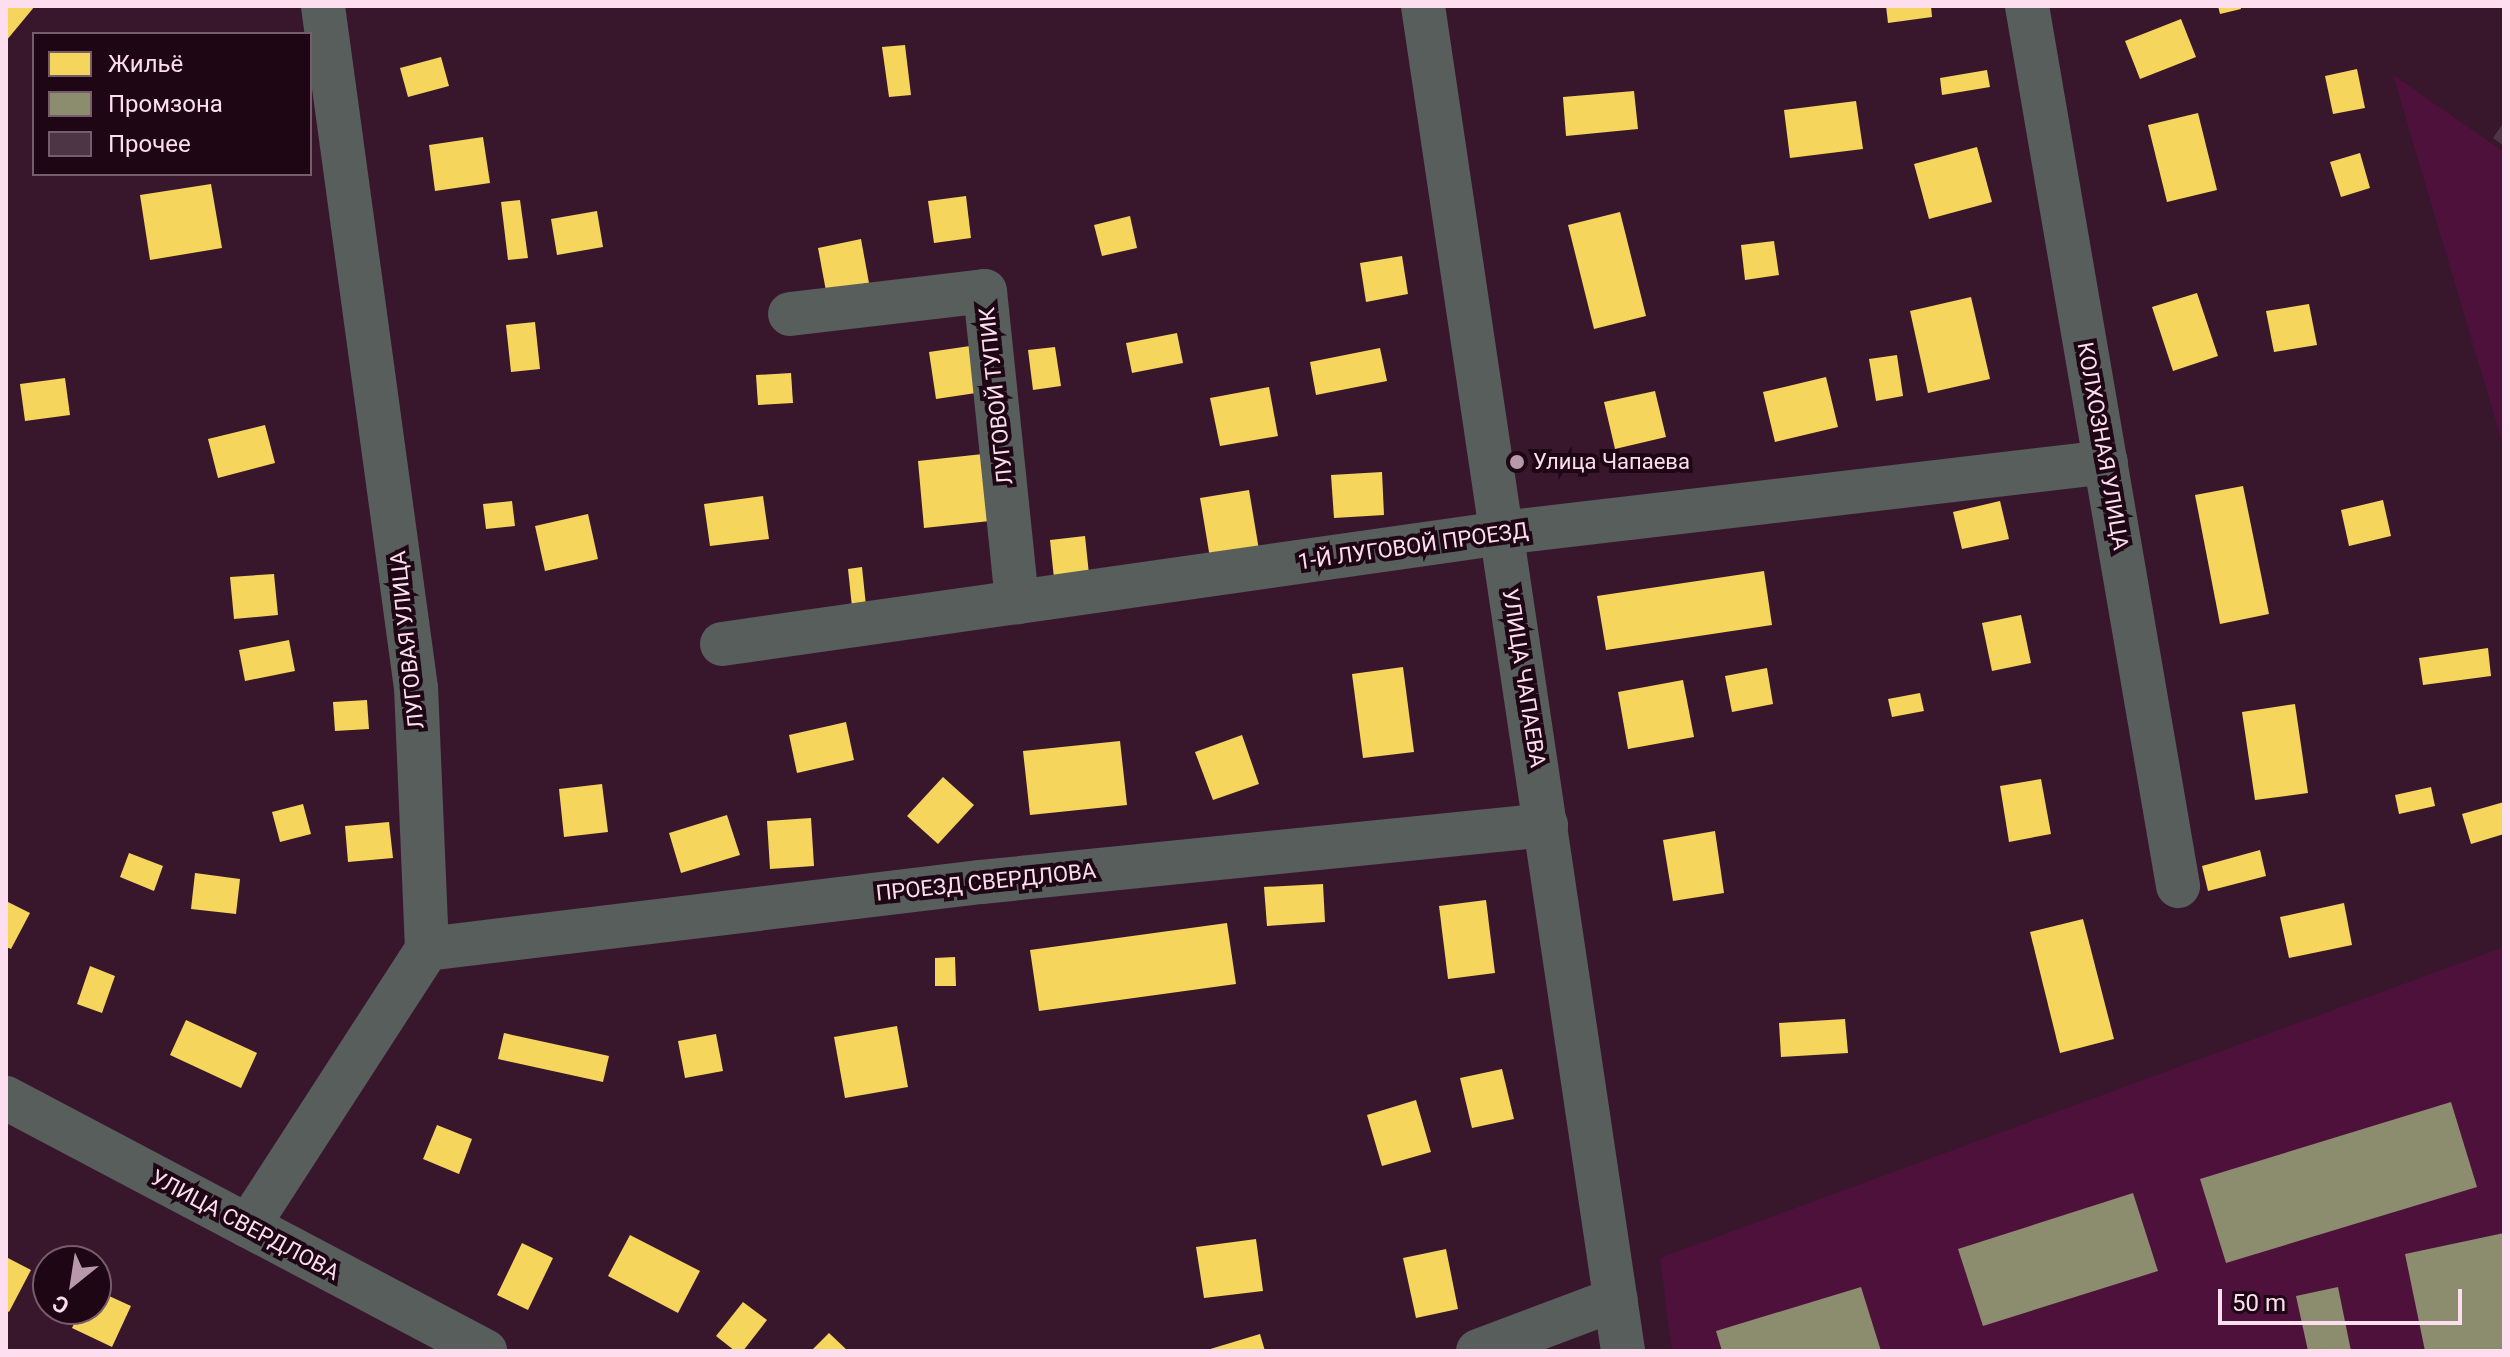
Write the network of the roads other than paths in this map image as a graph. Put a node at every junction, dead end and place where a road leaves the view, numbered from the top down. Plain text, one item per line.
1 (323, 6) edge
2 (1423, 6) edge
3 (2027, 6) edge
4 (790, 314) dead end
5 (2106, 462) junction
6 (1502, 533) junction
7 (1017, 602) junction
8 (722, 644) dead end
9 (1546, 825) junction
10 (2178, 886) dead end
11 (427, 949) junction
12 (6, 1098) edge
13 (248, 1226) junction
14 (1616, 1299) junction
15 (485, 1351) edge
16 (1478, 1351) edge
17 (1623, 1351) edge

1 - 11 street, ЛУГОВАЯ УЛИЦА
2 - 6 street, УЛИЦА ЧАПАЕВА
3 - 5 street, КОЛХОЗНАЯ УЛИЦА
4 - 7 street, ЛУГОВОЙ ТУПИК
5 - 6 street, 1-Й ЛУГОВОЙ ПРОЕЗД
5 - 10 street, КОЛХОЗНАЯ УЛИЦА
6 - 7 street, 1-Й ЛУГОВОЙ ПРОЕЗД
6 - 9 street, УЛИЦА ЧАПАЕВА
7 - 8 street, 1-Й ЛУГОВОЙ ПРОЕЗД
9 - 11 street, ПРОЕЗД СВЕРДЛОВА
9 - 14 street, УЛИЦА ЧАПАЕВА
11 - 13 street
12 - 13 street, УЛИЦА СВЕРДЛОВА
13 - 15 street, УЛИЦА СВЕРДЛОВА
14 - 16 street
14 - 17 street, УЛИЦА ЧАПАЕВА

